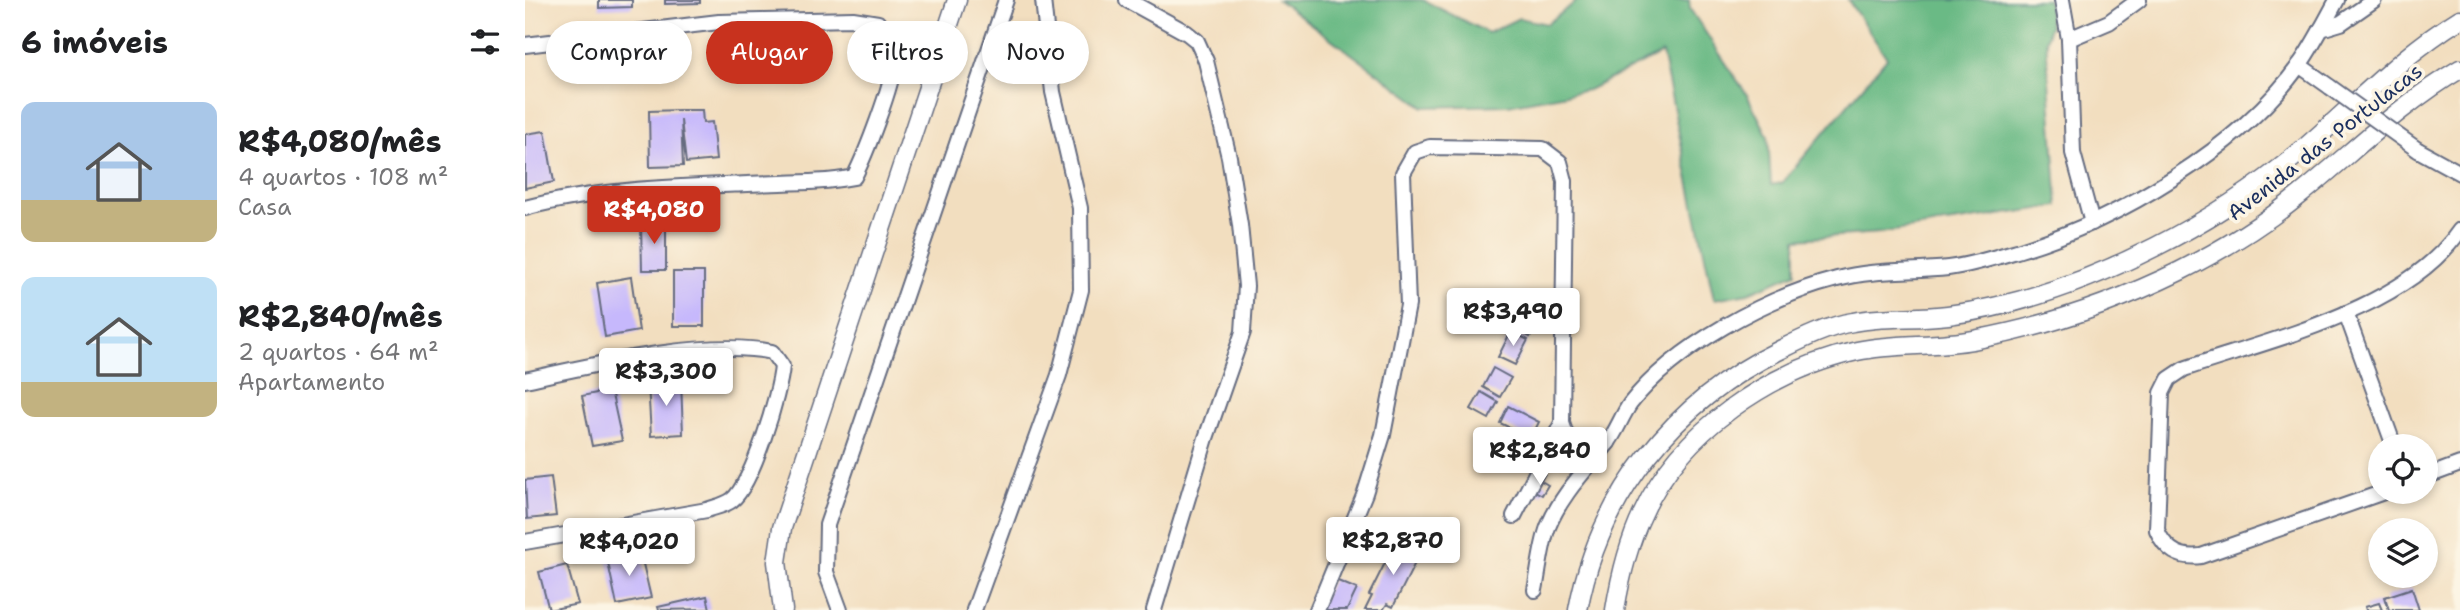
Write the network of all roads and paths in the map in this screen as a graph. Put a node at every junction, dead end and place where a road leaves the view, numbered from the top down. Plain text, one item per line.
1 (957, 0) edge
2 (1006, 0) edge
3 (1043, 0) edge
4 (1127, 0) edge
5 (2062, 0) edge
6 (2139, 0) edge
7 (2337, 0) edge
8 (2374, 0) edge
9 (2460, 19) edge
10 (999, 21) edge
11 (1045, 21) edge
12 (2321, 29) junction
13 (2069, 39) junction
14 (525, 45) edge
15 (2299, 65) junction
16 (2460, 69) edge
17 (982, 70) edge
18 (1052, 84) edge
19 (2460, 173) edge
20 (525, 208) edge
21 (2092, 223) junction
22 (2460, 230) edge
23 (2346, 313) junction
24 (525, 380) edge
25 (1562, 424) junction
26 (2390, 434) edge
27 (1608, 443) junction
28 (2460, 464) edge
29 (2438, 472) edge
30 (2368, 498) edge
31 (1514, 516) dead end
32 (525, 542) edge
33 (1582, 587) junction
34 (1535, 590) dead end
35 (783, 610) edge
36 (840, 610) edge
37 (974, 610) edge
38 (1154, 610) edge
39 (1317, 610) edge
40 (1578, 610) edge
41 (1585, 610) edge
42 (1615, 610) edge

1 - 35 street
2 - 10 street
3 - 11 street
4 - 38 street
5 - 13 street
6 - 13 street
7 - 12 street
8 - 12 street
9 - 33 street, Avenida das Portulacas
12 - 15 street
13 - 21 street
14 - 20 street
15 - 19 street, bridge
15 - 21 street
16 - 42 street, Avenida das Portulacas
17 - 36 street
18 - 37 street
21 - 27 street
22 - 23 street
23 - 26 street
23 - 30 street
24 - 32 street
25 - 27 street
25 - 31 street
25 - 39 street
27 - 34 street
28 - 29 street
33 - 40 street, Avenida das Portulacas
33 - 41 street

